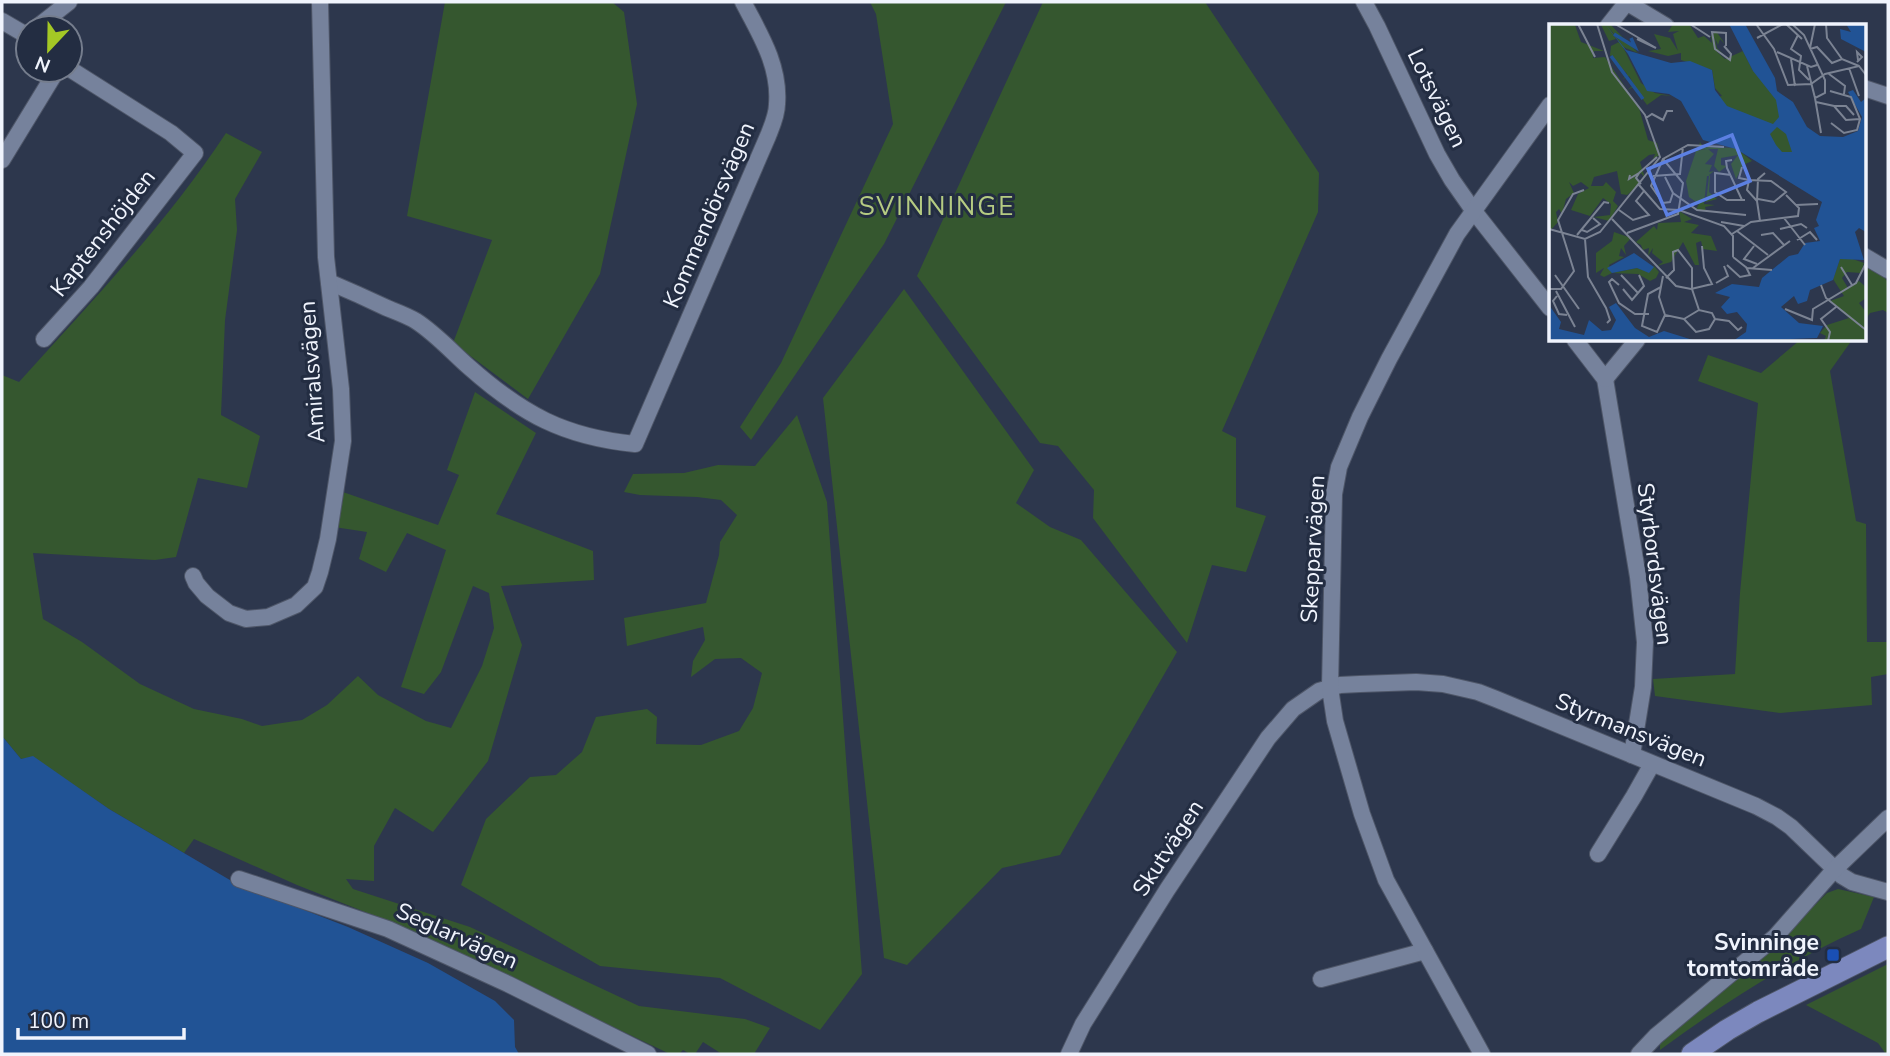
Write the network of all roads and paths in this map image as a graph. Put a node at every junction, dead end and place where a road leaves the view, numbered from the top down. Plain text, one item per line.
1 (69, 2) edge
2 (320, 2) edge
3 (743, 2) edge
4 (1364, 2) edge
5 (1626, 2) edge
6 (54, 14) edge
7 (1610, 24) edge
8 (1663, 24) edge
9 (84, 78) edge
10 (48, 84) edge
11 (1866, 89) edge
12 (1888, 96) edge
13 (1549, 106) edge
14 (2, 160) edge
15 (1473, 211) junction
16 (1866, 257) edge
17 (1888, 270) edge
18 (329, 282) junction
19 (1549, 307) edge
20 (44, 339) dead end
21 (1576, 341) edge
22 (1636, 341) edge
23 (1605, 379) junction
24 (193, 576) dead end
25 (1330, 688) junction
26 (1632, 755) junction
27 (1652, 764) junction
28 (1888, 818) edge
29 (1598, 854) dead end
30 (1834, 870) junction
31 (239, 879) dead end
32 (1888, 892) edge
33 (1888, 947) edge
34 (1425, 951) junction
35 (1321, 979) dead end
36 (648, 1054) edge
37 (1069, 1054) edge
38 (1482, 1054) edge
39 (1639, 1054) edge
40 (1692, 1054) edge

1 - 6 street
2 - 18 street, Amiralsvägen
3 - 18 street, Kommendörsvägen
4 - 15 street, Lotsvägen
5 - 7 street
5 - 8 street
9 - 20 street, Kaptenshöjden
10 - 14 street
11 - 12 street
13 - 15 street, Skepparvägen
15 - 19 street, Lotsvägen
15 - 25 street, Skepparvägen
16 - 17 street
18 - 24 street, Amiralsvägen
21 - 23 street
22 - 23 street
23 - 26 street, Styrbordsvägen
25 - 26 street, Styrmansvägen
25 - 34 street, Skepparvägen
25 - 37 street, Skutvägen
26 - 27 street, Styrmansvägen
27 - 29 street
27 - 30 street, Styrmansvägen
28 - 30 street
30 - 32 street, Styrmansvägen
30 - 39 street
31 - 36 street, Seglarvägen
33 - 40 main road
34 - 35 street
34 - 38 street, Skepparvägen

